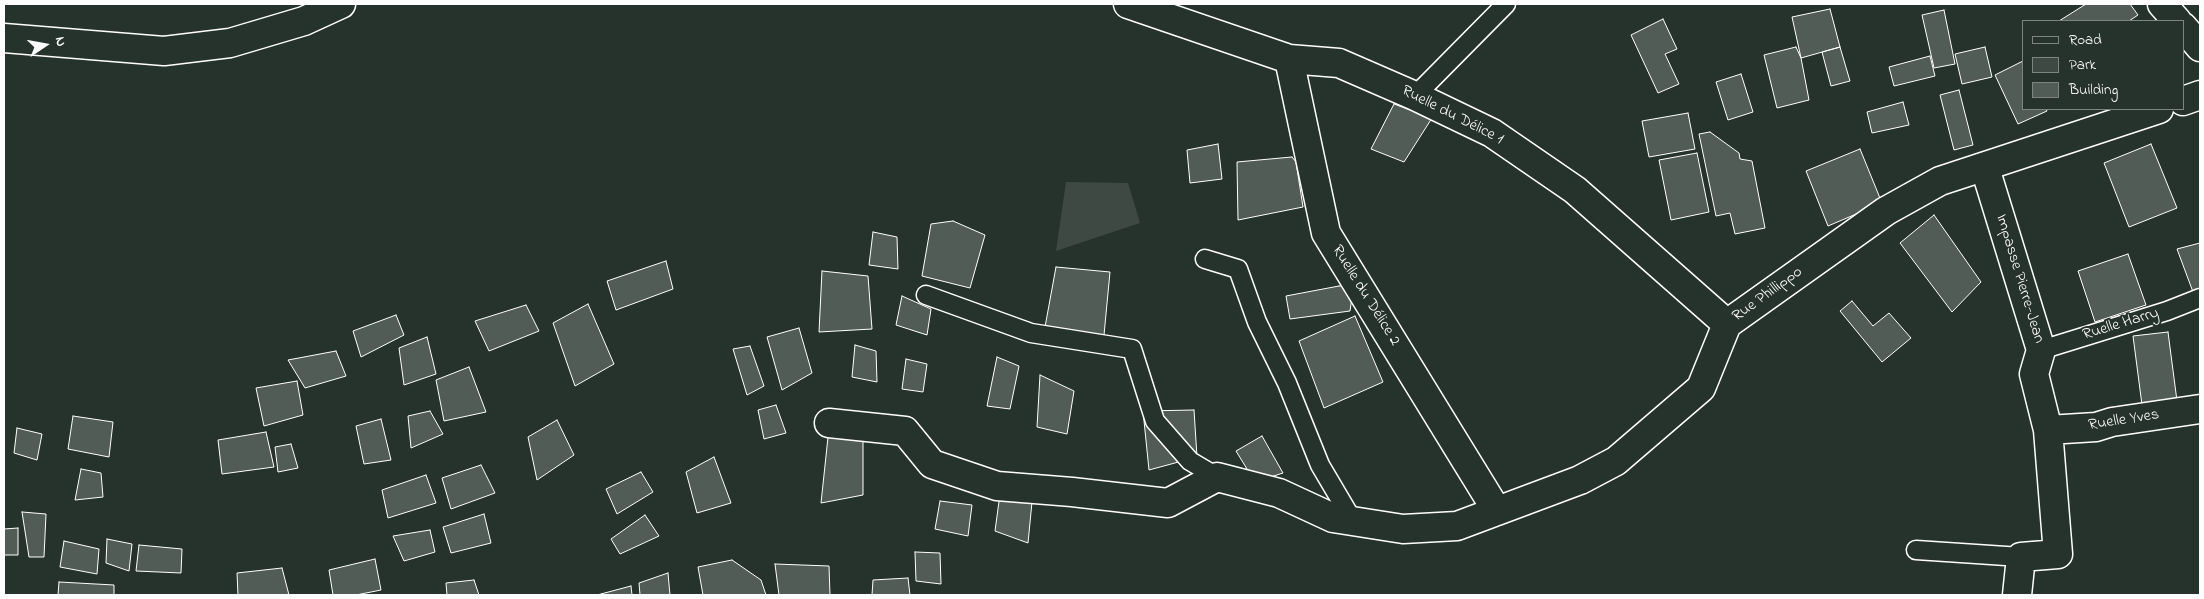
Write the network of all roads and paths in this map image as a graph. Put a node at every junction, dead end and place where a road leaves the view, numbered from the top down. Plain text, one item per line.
1 (341, 4) edge
2 (1128, 4) edge
3 (1506, 4) edge
4 (2162, 4) edge
5 (2177, 20) edge
6 (2184, 28) edge
7 (4, 38) edge
8 (2200, 47) edge
9 (1289, 59) junction
10 (2200, 95) edge
11 (1416, 96) junction
12 (2184, 101) edge
13 (2156, 110) edge
14 (1985, 168) junction
15 (1205, 259) dead end
16 (926, 295) dead end
17 (2200, 298) edge
18 (1728, 324) junction
19 (2041, 350) junction
20 (2200, 409) edge
21 (829, 423) dead end
22 (2048, 430) junction
23 (1217, 477) junction
24 (1497, 511) junction
25 (1353, 521) junction
26 (1916, 550) dead end
27 (2021, 558) junction
28 (2017, 595) edge

1 - 7 street
2 - 9 street, Ruelle du Délice 1
3 - 11 lane
4 - 5 street
6 - 8 street
9 - 11 street, Ruelle du Délice 1
9 - 24 street, Ruelle du Délice 2
10 - 12 street
11 - 18 street, Ruelle du Délice 1
13 - 14 street, Rue Phillippo
14 - 18 street, Rue Phillippo
14 - 19 street, Impasse Pierre-Jean
15 - 25 lane
16 - 23 lane
17 - 19 lane, Ruelle Harry
18 - 24 street, Rue Phillippo
19 - 22 street, Impasse Pierre-Jean
20 - 22 street, Ruelle Yves
21 - 23 street
22 - 27 street, Impasse Pierre-Jean
23 - 25 street, Rue Phillippo
24 - 25 street, Rue Phillippo
26 - 27 lane
27 - 28 street

